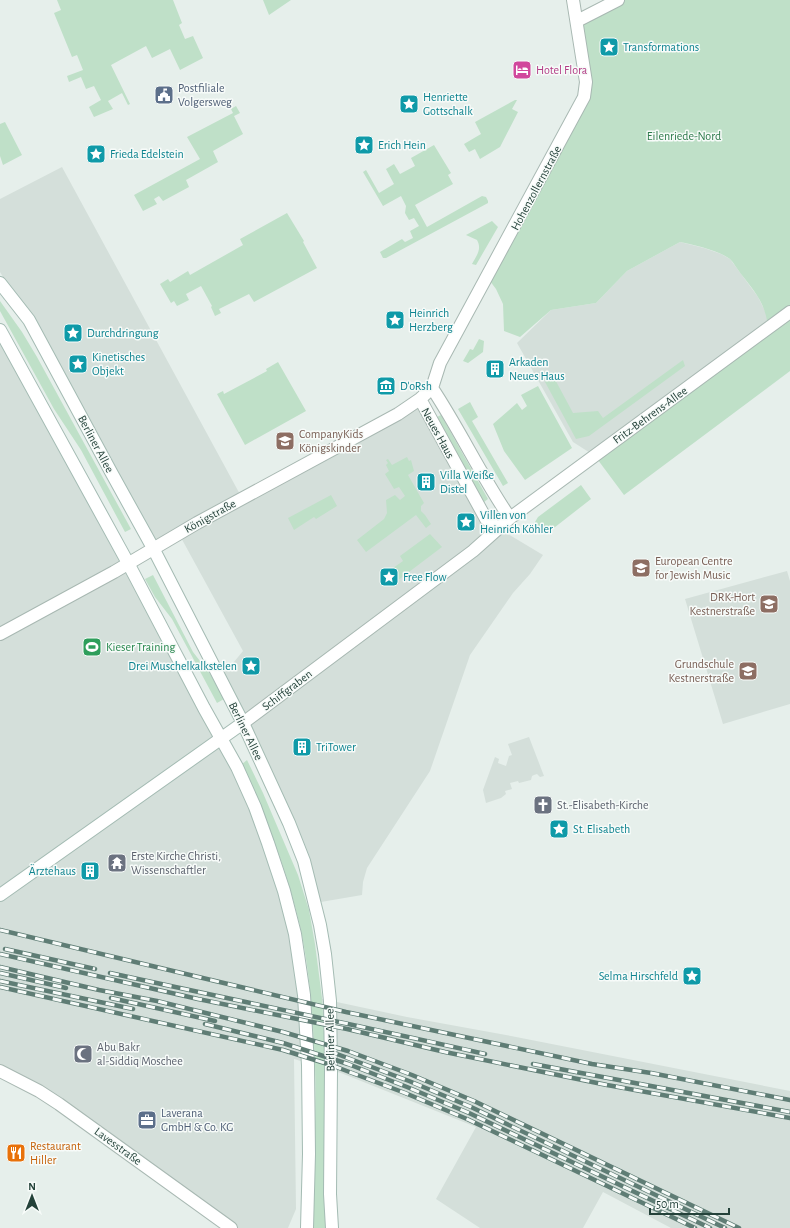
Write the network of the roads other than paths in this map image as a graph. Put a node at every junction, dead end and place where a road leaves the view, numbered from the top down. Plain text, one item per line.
1 (574, 0) edge
2 (618, 0) edge
3 (577, 21) junction
4 (1, 285) edge
5 (790, 312) edge
6 (0, 330) edge
7 (432, 388) junction
8 (420, 400) junction
9 (510, 518) junction
10 (498, 528) junction
11 (153, 548) junction
12 (128, 563) junction
13 (0, 634) edge
14 (243, 723) junction
15 (222, 739) junction
16 (0, 895) edge
17 (0, 1071) edge
18 (231, 1228) edge
19 (308, 1228) edge
20 (332, 1228) edge

1 - 3 main road, Hohenzollernstraße
2 - 3 main road
3 - 7 main road, Hohenzollernstraße
4 - 11 main road, Berliner Allee
5 - 9 main road, Fritz-Behrens-Allee
6 - 12 main road, Berliner Allee
7 - 8 main road, Neues Haus
7 - 9 main road, Neues Haus
8 - 10 main road, Neues Haus
8 - 11 main road, Königstraße
9 - 10 main road, Schiffgraben
10 - 14 main road, Schiffgraben
11 - 12 main road, Königstraße
11 - 14 main road, Berliner Allee
12 - 13 main road, Königstraße
12 - 15 main road, Berliner Allee
14 - 15 main road, Schiffgraben
14 - 20 main road, Berliner Allee
15 - 16 main road, Schiffgraben
15 - 19 main road, Berliner Allee
17 - 18 main road, Lavesstraße

